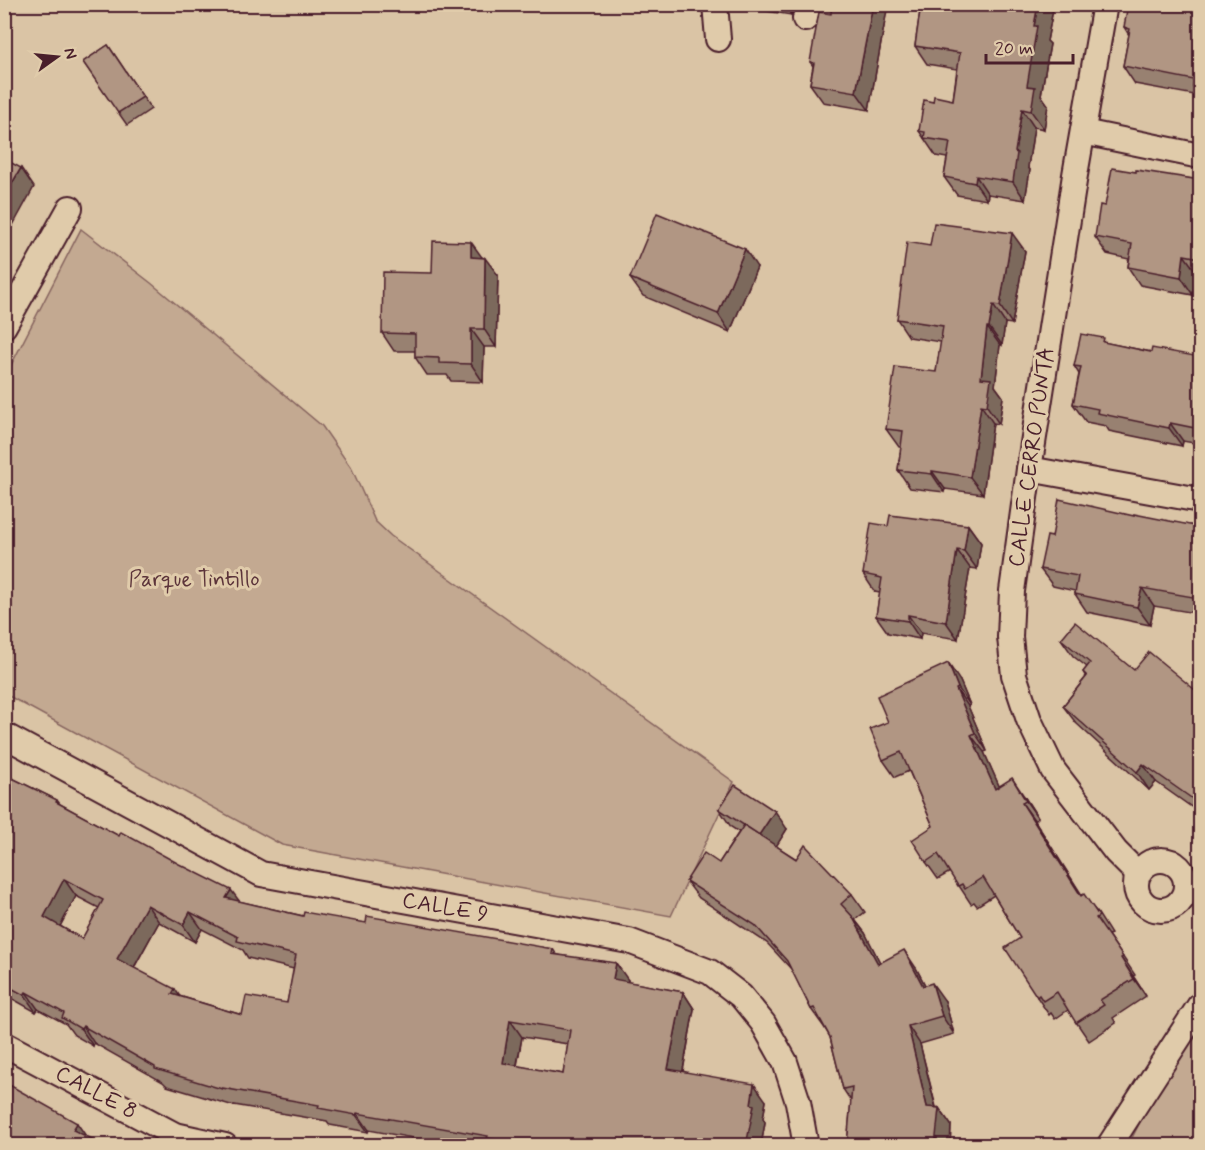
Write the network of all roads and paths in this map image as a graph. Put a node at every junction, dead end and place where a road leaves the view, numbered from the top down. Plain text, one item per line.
1 (715, 4) edge
2 (1105, 4) edge
3 (718, 39) dead end
4 (1083, 132) junction
5 (1200, 156) edge
6 (70, 208) dead end
7 (4, 326) edge
8 (1029, 470) junction
9 (1200, 500) edge
10 (4, 735) edge
11 (1138, 874) dead end
12 (1200, 1005) edge
13 (4, 1044) edge
14 (225, 1146) edge
15 (806, 1146) edge
16 (1109, 1146) edge

1 - 3 street
2 - 4 street, CALLE CERRO PUNTA
4 - 5 street
4 - 8 street, CALLE CERRO PUNTA
6 - 7 street
8 - 9 street
8 - 11 street, CALLE CERRO PUNTA
10 - 15 street, CALLE 9
12 - 16 street
13 - 14 street, CALLE 8

